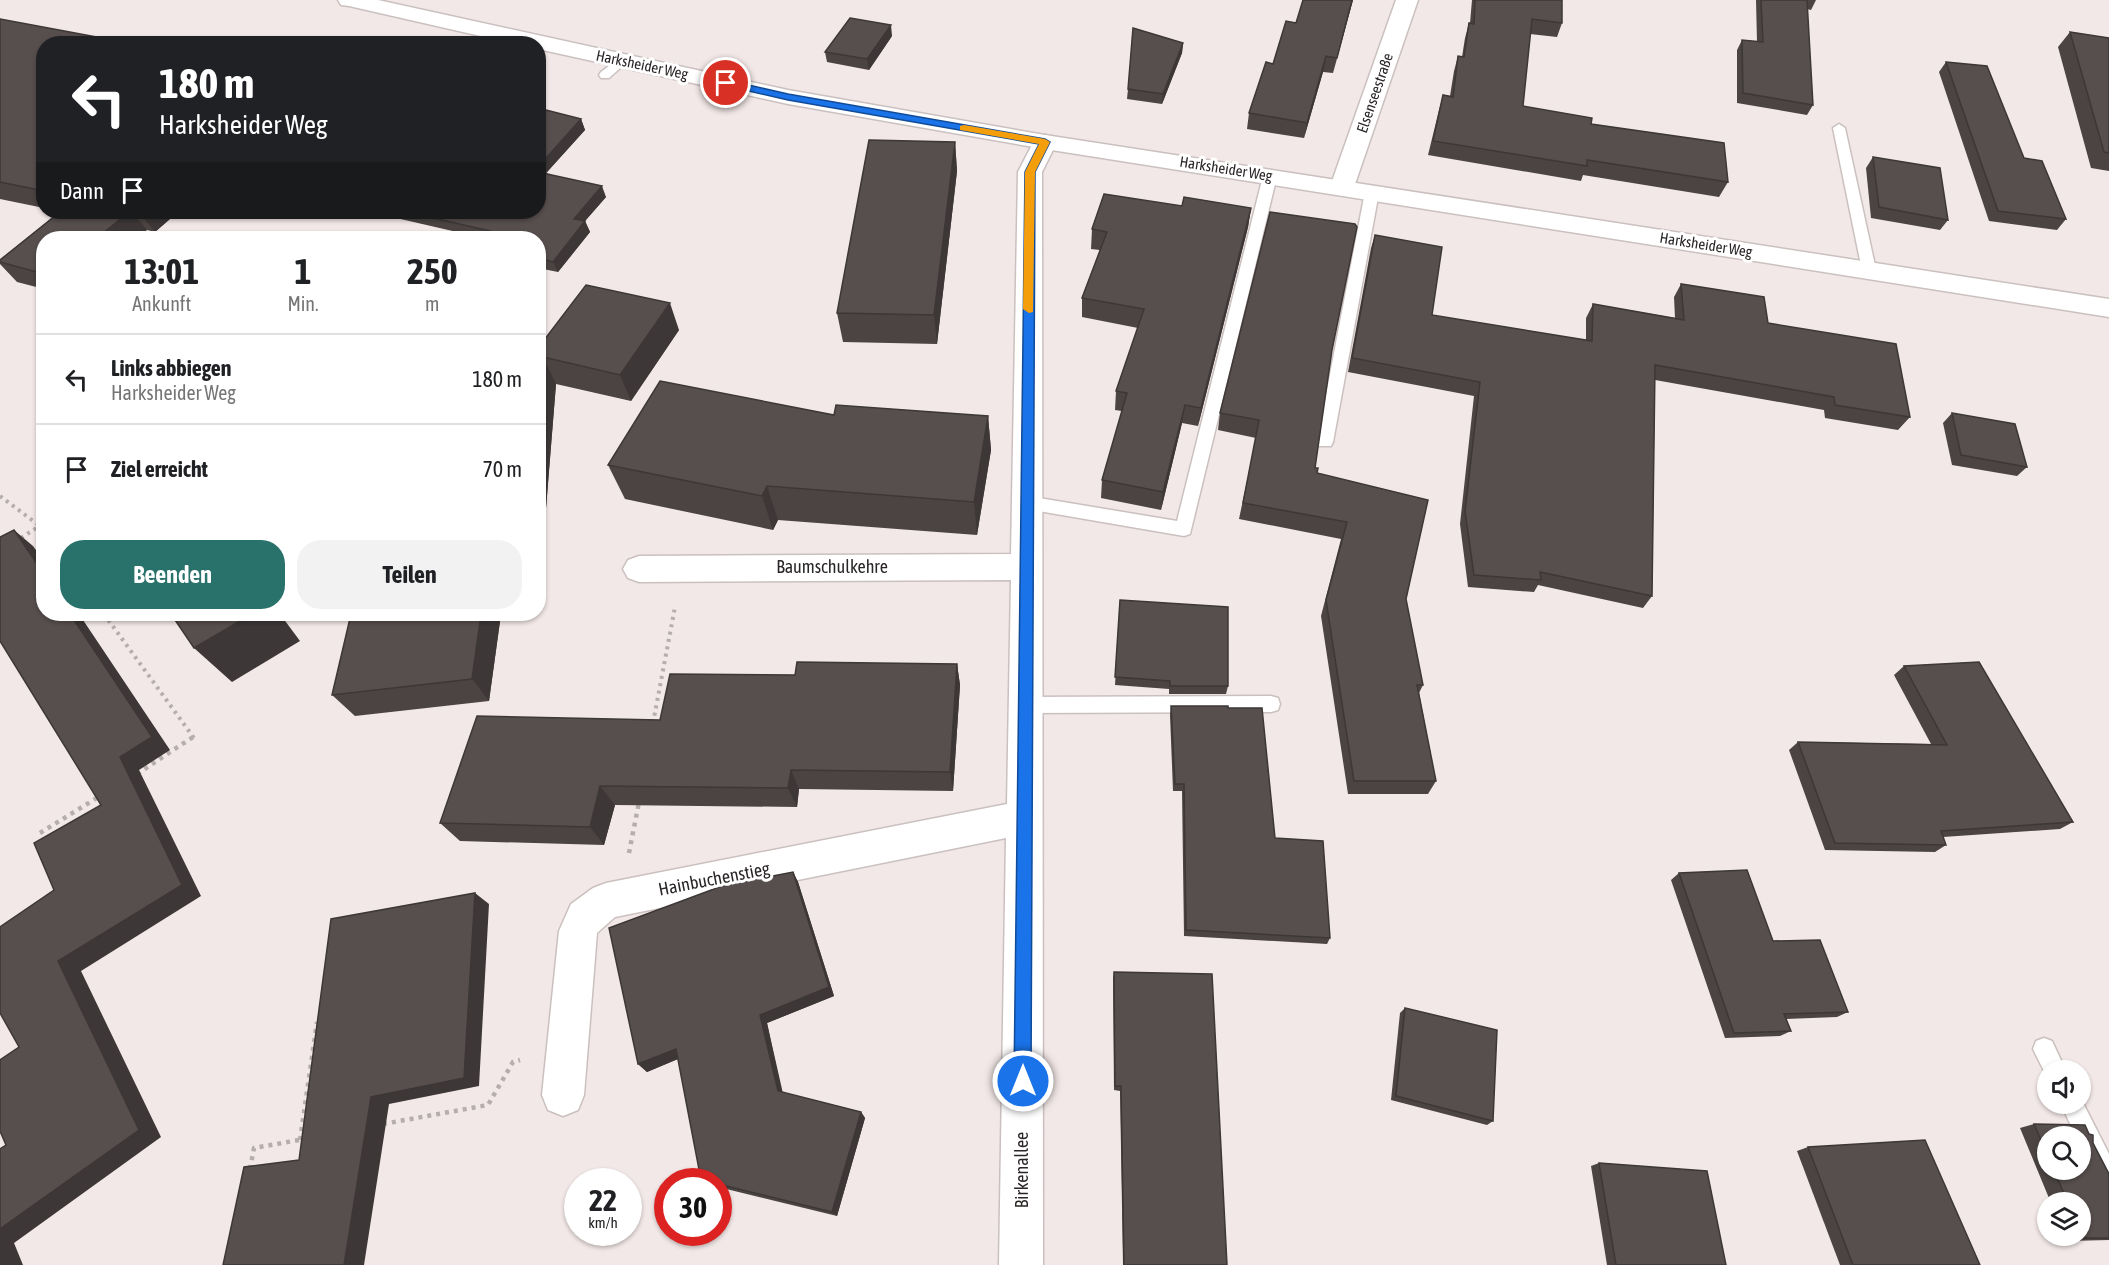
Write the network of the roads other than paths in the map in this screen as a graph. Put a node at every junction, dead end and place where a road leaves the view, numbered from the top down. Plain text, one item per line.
1 (349, 0) edge
2 (1407, 0) edge
3 (502, 36) edge
4 (546, 47) edge
5 (1839, 128) dead end
6 (1045, 142) junction
7 (1270, 176) junction
8 (1342, 187) junction
9 (1372, 192) junction
10 (1869, 270) junction
11 (2109, 308) edge
12 (1326, 442) dead end
13 (1027, 503) junction
14 (1026, 567) junction
15 (639, 569) dead end
16 (1271, 704) dead end
17 (1025, 705) junction
18 (1025, 817) junction
19 (2044, 1049) dead end
20 (2050, 1060) edge
21 (563, 1095) dead end
22 (2077, 1114) edge
23 (2109, 1179) edge
24 (1021, 1265) edge

1 - 3 street, Harksheider Weg
2 - 8 street, Elsenseestraße
4 - 6 street, Harksheider Weg
5 - 10 lane
6 - 7 street, Harksheider Weg
6 - 13 street, Birkenallee
7 - 8 street, Harksheider Weg
7 - 13 lane
8 - 9 street, Harksheider Weg
9 - 10 street, Harksheider Weg
9 - 12 lane
10 - 11 street, Harksheider Weg
13 - 14 street, Birkenallee
14 - 15 street, Baumschulkehre
14 - 17 street, Birkenallee
16 - 17 lane
17 - 18 street, Birkenallee
18 - 21 street, Hainbuchenstieg
18 - 24 street, Birkenallee
19 - 20 lane
22 - 23 lane

